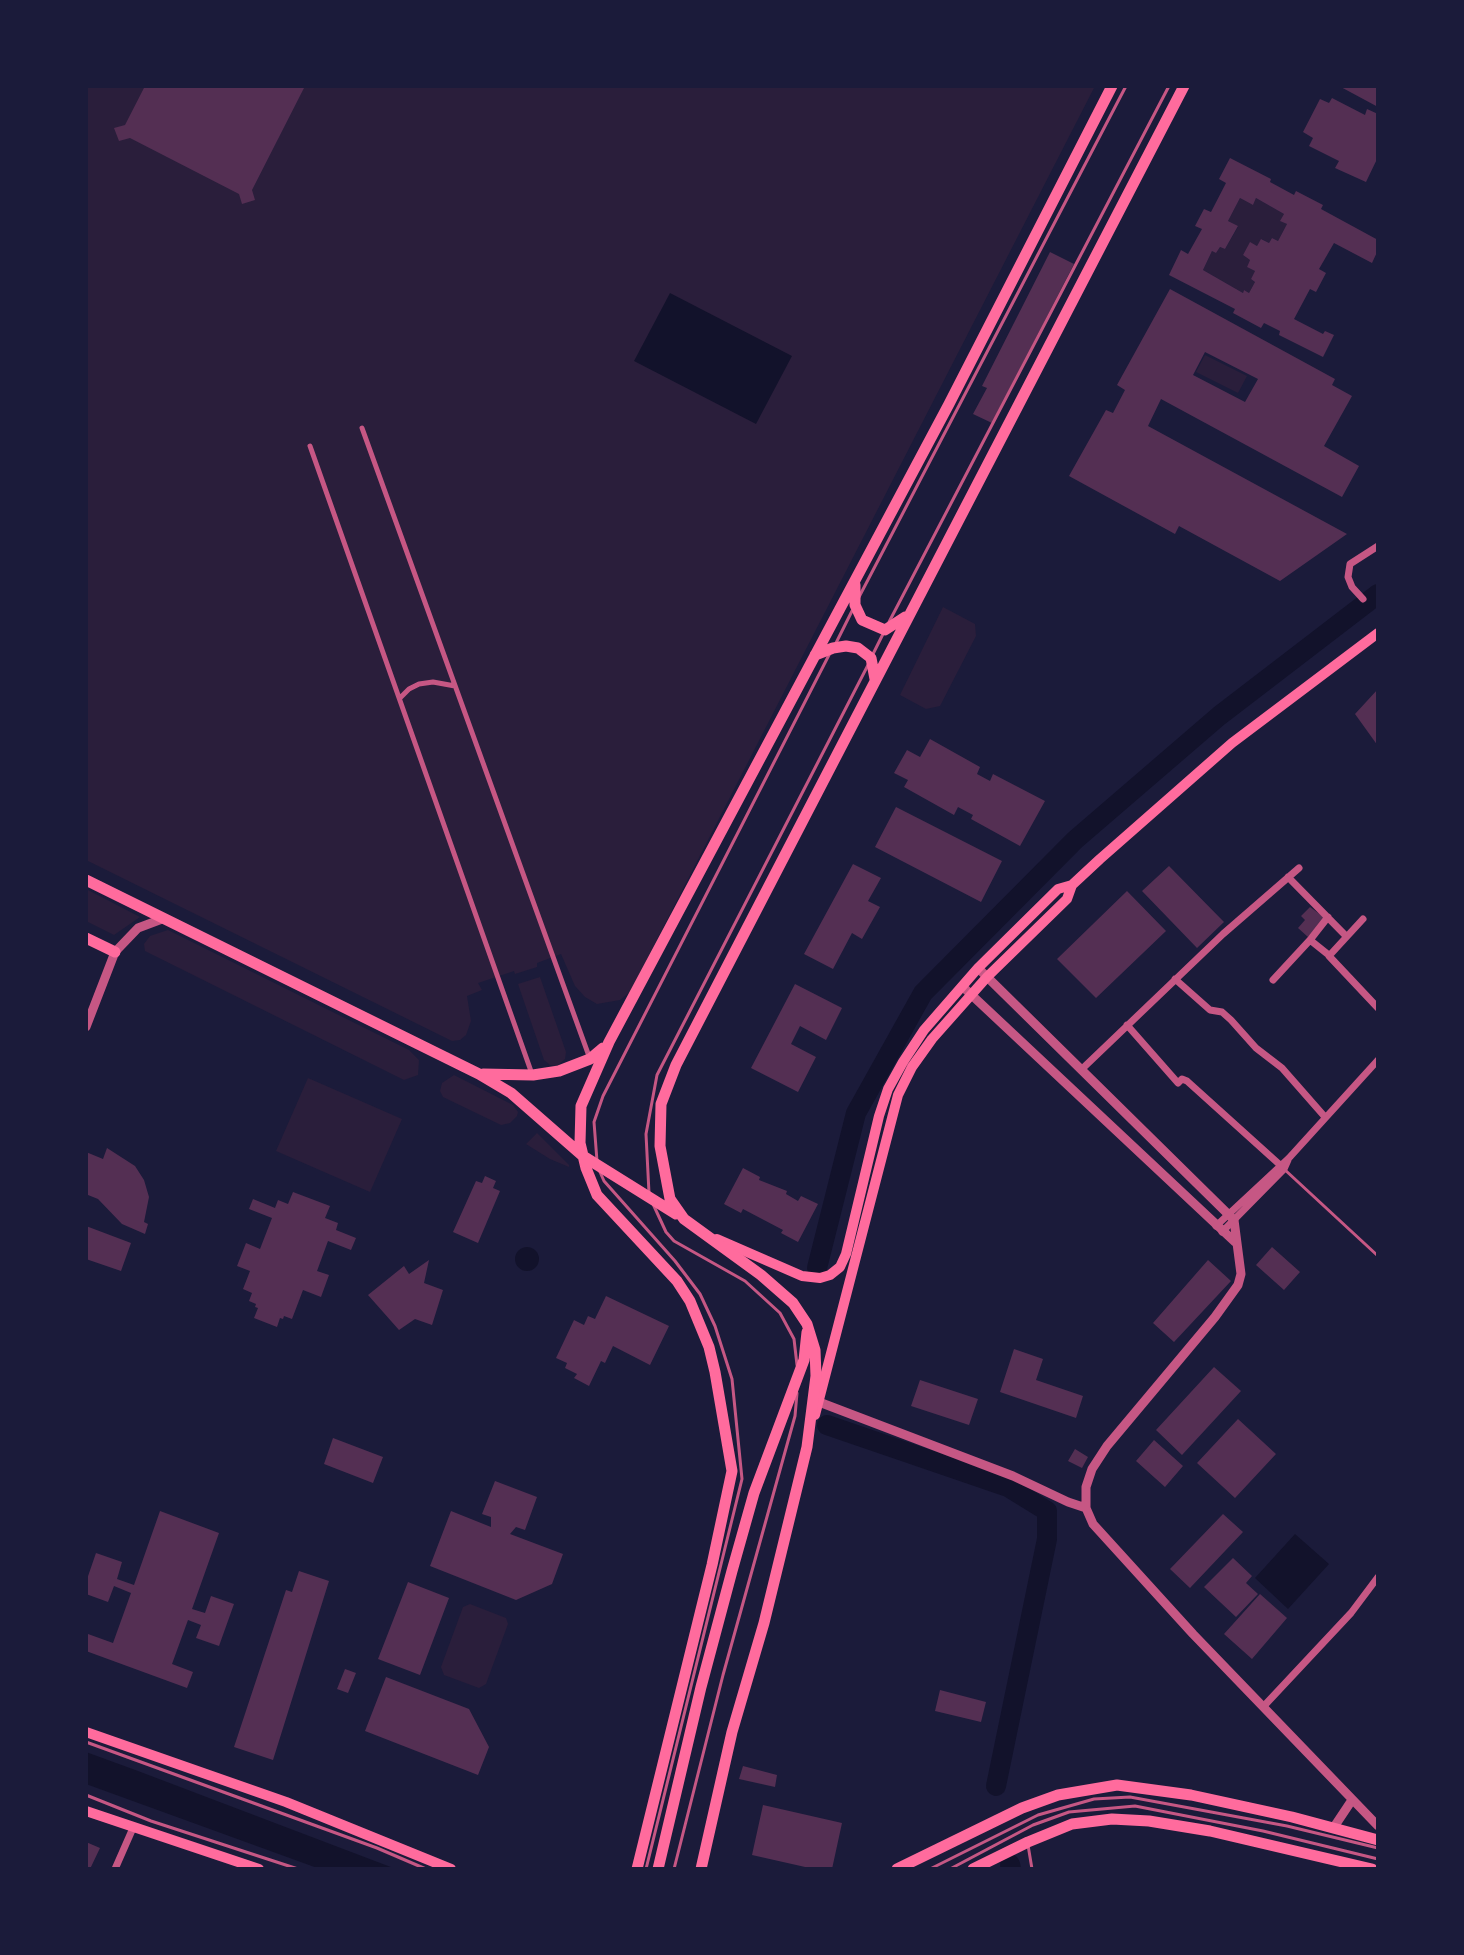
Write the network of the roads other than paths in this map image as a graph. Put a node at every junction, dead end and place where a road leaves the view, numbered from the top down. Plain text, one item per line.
1 (1112, 86) edge
2 (1126, 86) edge
3 (1169, 86) edge
4 (1184, 86) edge
5 (362, 428) dead end
6 (310, 446) dead end
7 (1378, 546) edge
8 (855, 581) junction
9 (1363, 599) dead end
10 (855, 605) junction
11 (911, 611) junction
12 (885, 630) junction
13 (1378, 633) edge
14 (833, 648) junction
15 (815, 655) junction
16 (871, 658) junction
17 (875, 683) junction
18 (455, 686) junction
19 (400, 699) junction
20 (1299, 868) dead end
21 (1288, 877) junction
22 (86, 880) edge
23 (1072, 885) junction
24 (1328, 917) junction
25 (162, 919) junction
26 (1363, 919) dead end
27 (1346, 936) junction
28 (86, 938) edge
29 (1310, 940) junction
30 (115, 952) junction
31 (1330, 956) junction
32 (978, 968) junction
33 (987, 977) junction
34 (1175, 979) junction
35 (1273, 980) dead end
36 (962, 986) junction
37 (971, 994) junction
38 (1378, 1008) edge
39 (1127, 1025) junction
40 (86, 1027) edge
41 (609, 1042) junction
42 (590, 1059) junction
43 (1378, 1060) edge
44 (1082, 1069) junction
45 (479, 1074) junction
46 (533, 1075) junction
47 (1325, 1117) junction
48 (583, 1156) junction
49 (598, 1165) junction
50 (1282, 1166) junction
51 (650, 1198) junction
52 (1231, 1217) junction
53 (684, 1219) junction
54 (1219, 1229) junction
55 (704, 1234) junction
56 (1235, 1242) junction
57 (1378, 1256) edge
58 (807, 1324) junction
59 (797, 1379) junction
60 (819, 1402) junction
61 (807, 1447) junction
62 (1086, 1508) junction
63 (1378, 1577) edge
64 (1263, 1707) junction
65 (86, 1732) edge
66 (86, 1742) edge
67 (86, 1795) edge
68 (1352, 1800) junction
69 (86, 1811) edge
70 (1378, 1826) edge
71 (1334, 1827) junction
72 (133, 1828) junction
73 (1378, 1840) edge
74 (1022, 1845) junction
75 (1378, 1848) edge
76 (1378, 1859) edge
77 (981, 1866) edge
78 (115, 1869) edge
79 (259, 1869) edge
80 (298, 1869) edge
81 (426, 1869) edge
82 (451, 1869) edge
83 (637, 1869) edge
84 (646, 1869) edge
85 (658, 1869) edge
86 (674, 1869) edge
87 (701, 1869) edge
88 (897, 1869) edge
89 (930, 1869) edge
90 (950, 1869) edge
91 (1032, 1869) edge
92 (1372, 1869) edge

1 - 8 main road
2 - 10 lane
3 - 12 lane
4 - 11 main road
5 - 18 street
6 - 19 street
7 - 9 street
8 - 10 main road
8 - 15 main road
10 - 12 main road
10 - 14 lane
11 - 12 main road
11 - 17 main road
12 - 16 lane
13 - 23 main road
14 - 15 main road
14 - 16 main road
14 - 49 lane
15 - 41 main road
16 - 17 main road
16 - 51 lane
17 - 53 main road
18 - 19 street
18 - 42 street
19 - 46 street
20 - 21 street
21 - 24 street
21 - 34 street
22 - 25 main road
23 - 32 main road
23 - 33 main road
24 - 27 street
24 - 29 street
25 - 30 street
25 - 45 main road
26 - 27 street
27 - 31 street
28 - 30 main road
29 - 31 street
29 - 35 street
30 - 40 street
31 - 38 street
32 - 33 street
32 - 36 main road
33 - 37 main road
33 - 44 street
34 - 39 street
34 - 47 street
36 - 37 street
36 - 55 main road
37 - 54 street
37 - 60 main road
39 - 44 street
39 - 50 street
41 - 42 main road
41 - 48 main road
42 - 46 main road
43 - 47 street
44 - 52 street
45 - 46 main road
45 - 48 main road
47 - 50 street
48 - 49 main road
48 - 83 main road
49 - 51 main road
49 - 84 lane
50 - 52 street
50 - 57 lane
51 - 53 main road
51 - 59 lane
52 - 54 street
52 - 56 street
53 - 55 main road
54 - 56 street
55 - 58 main road
56 - 62 street
58 - 59 main road
58 - 61 main road
59 - 85 main road
59 - 86 lane
60 - 61 main road
60 - 62 street
61 - 87 main road
62 - 64 street
63 - 64 street
64 - 68 street
65 - 82 main road
66 - 81 lane
67 - 80 lane
68 - 70 street
68 - 71 street
69 - 72 main road
71 - 73 main road
71 - 88 main road
72 - 78 street
72 - 79 main road
74 - 77 main road
74 - 91 lane
74 - 92 main road
75 - 89 lane
76 - 90 lane

